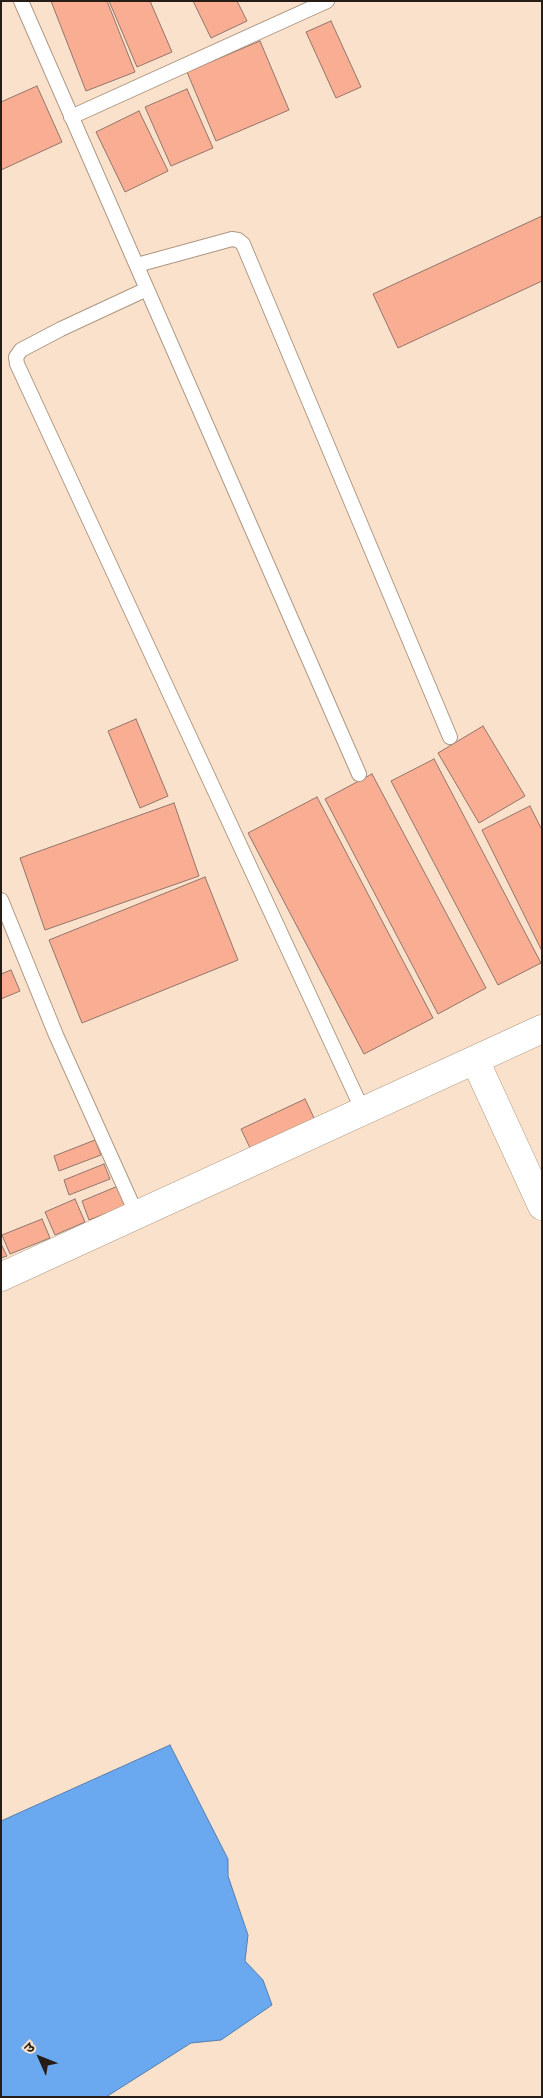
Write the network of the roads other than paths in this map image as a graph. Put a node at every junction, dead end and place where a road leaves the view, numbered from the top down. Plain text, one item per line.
1 (21, 1) edge
2 (327, 1) edge
3 (71, 117) junction
4 (137, 265) junction
5 (147, 289) junction
6 (450, 737) dead end
7 (359, 774) dead end
8 (1, 900) edge
9 (542, 1029) edge
10 (474, 1060) junction
11 (363, 1111) junction
12 (542, 1206) edge
13 (137, 1215) junction
14 (1, 1277) edge

1 - 3 lane
2 - 3 lane
3 - 4 lane
4 - 5 lane
4 - 6 lane
5 - 7 lane
5 - 11 lane
8 - 13 lane
9 - 10 street
10 - 11 street
10 - 12 street
11 - 13 street
13 - 14 street

